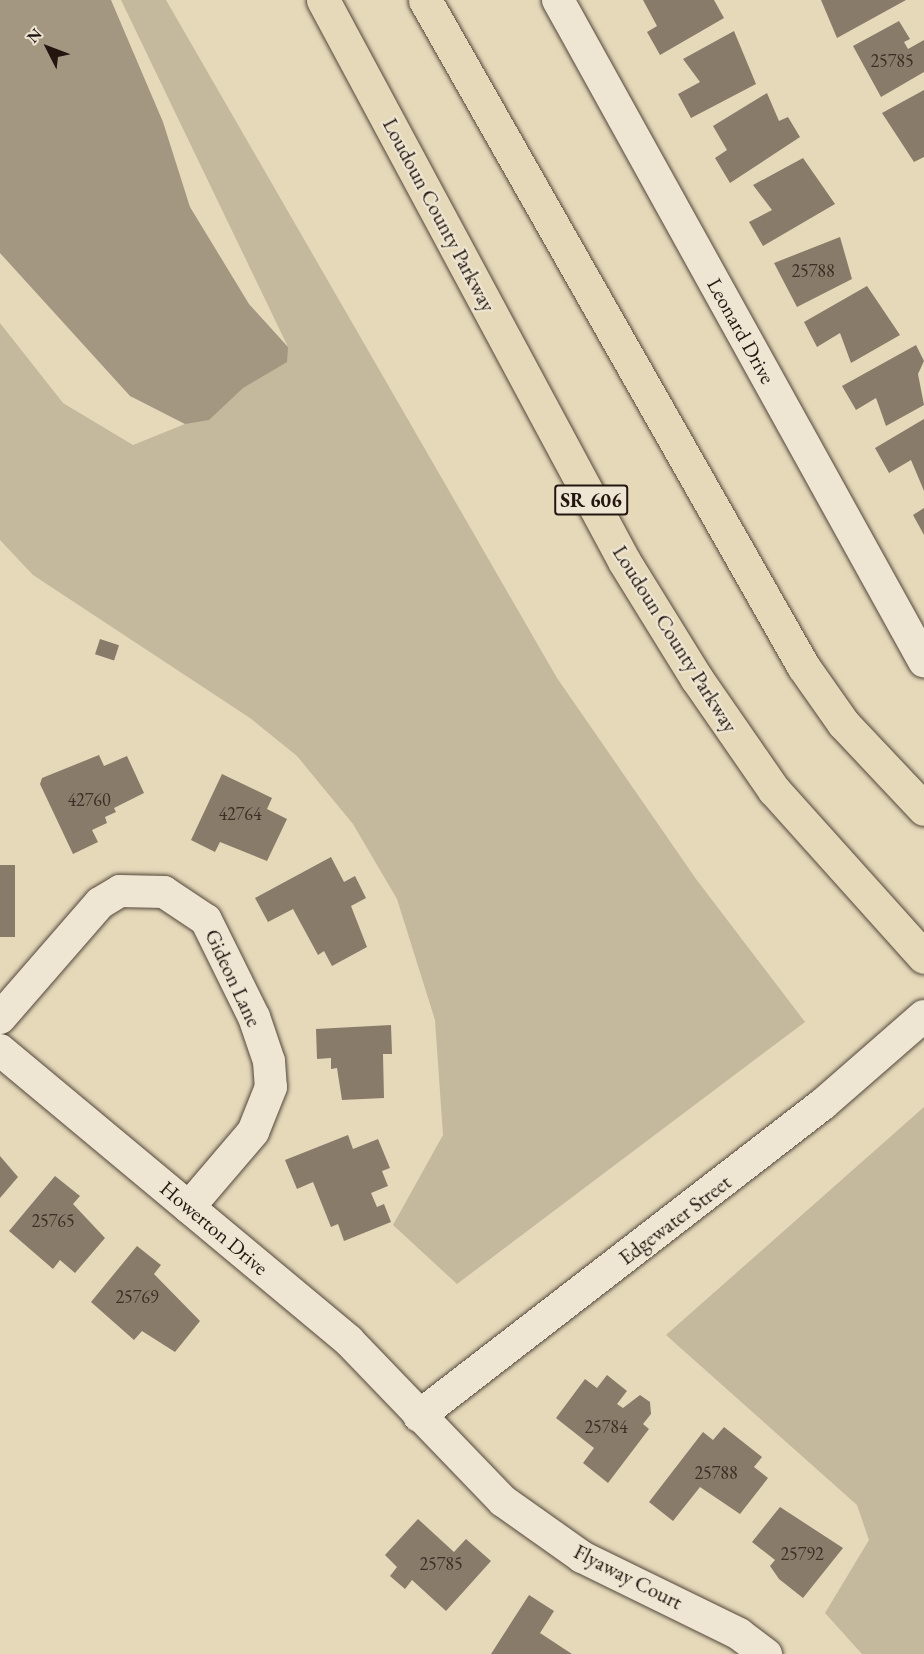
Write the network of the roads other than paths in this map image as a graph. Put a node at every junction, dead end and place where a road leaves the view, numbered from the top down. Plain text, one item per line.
1 (323, 0) edge
2 (425, 0) edge
3 (558, 0) edge
4 (924, 661) edge
5 (924, 809) edge
6 (924, 957) edge
7 (924, 1016) edge
8 (0, 1018) edge
9 (0, 1050) edge
10 (189, 1207) junction
11 (419, 1416) junction
12 (766, 1654) edge

1 - 6 main road, Loudoun County Parkway / SR 606
2 - 5 main road
3 - 4 street, Leonard Drive
7 - 11 street, Edgewater Street
8 - 10 street, Gideon Lane
9 - 10 street, Howerton Drive
10 - 11 street, Howerton Drive
11 - 12 street, Flyaway Court

